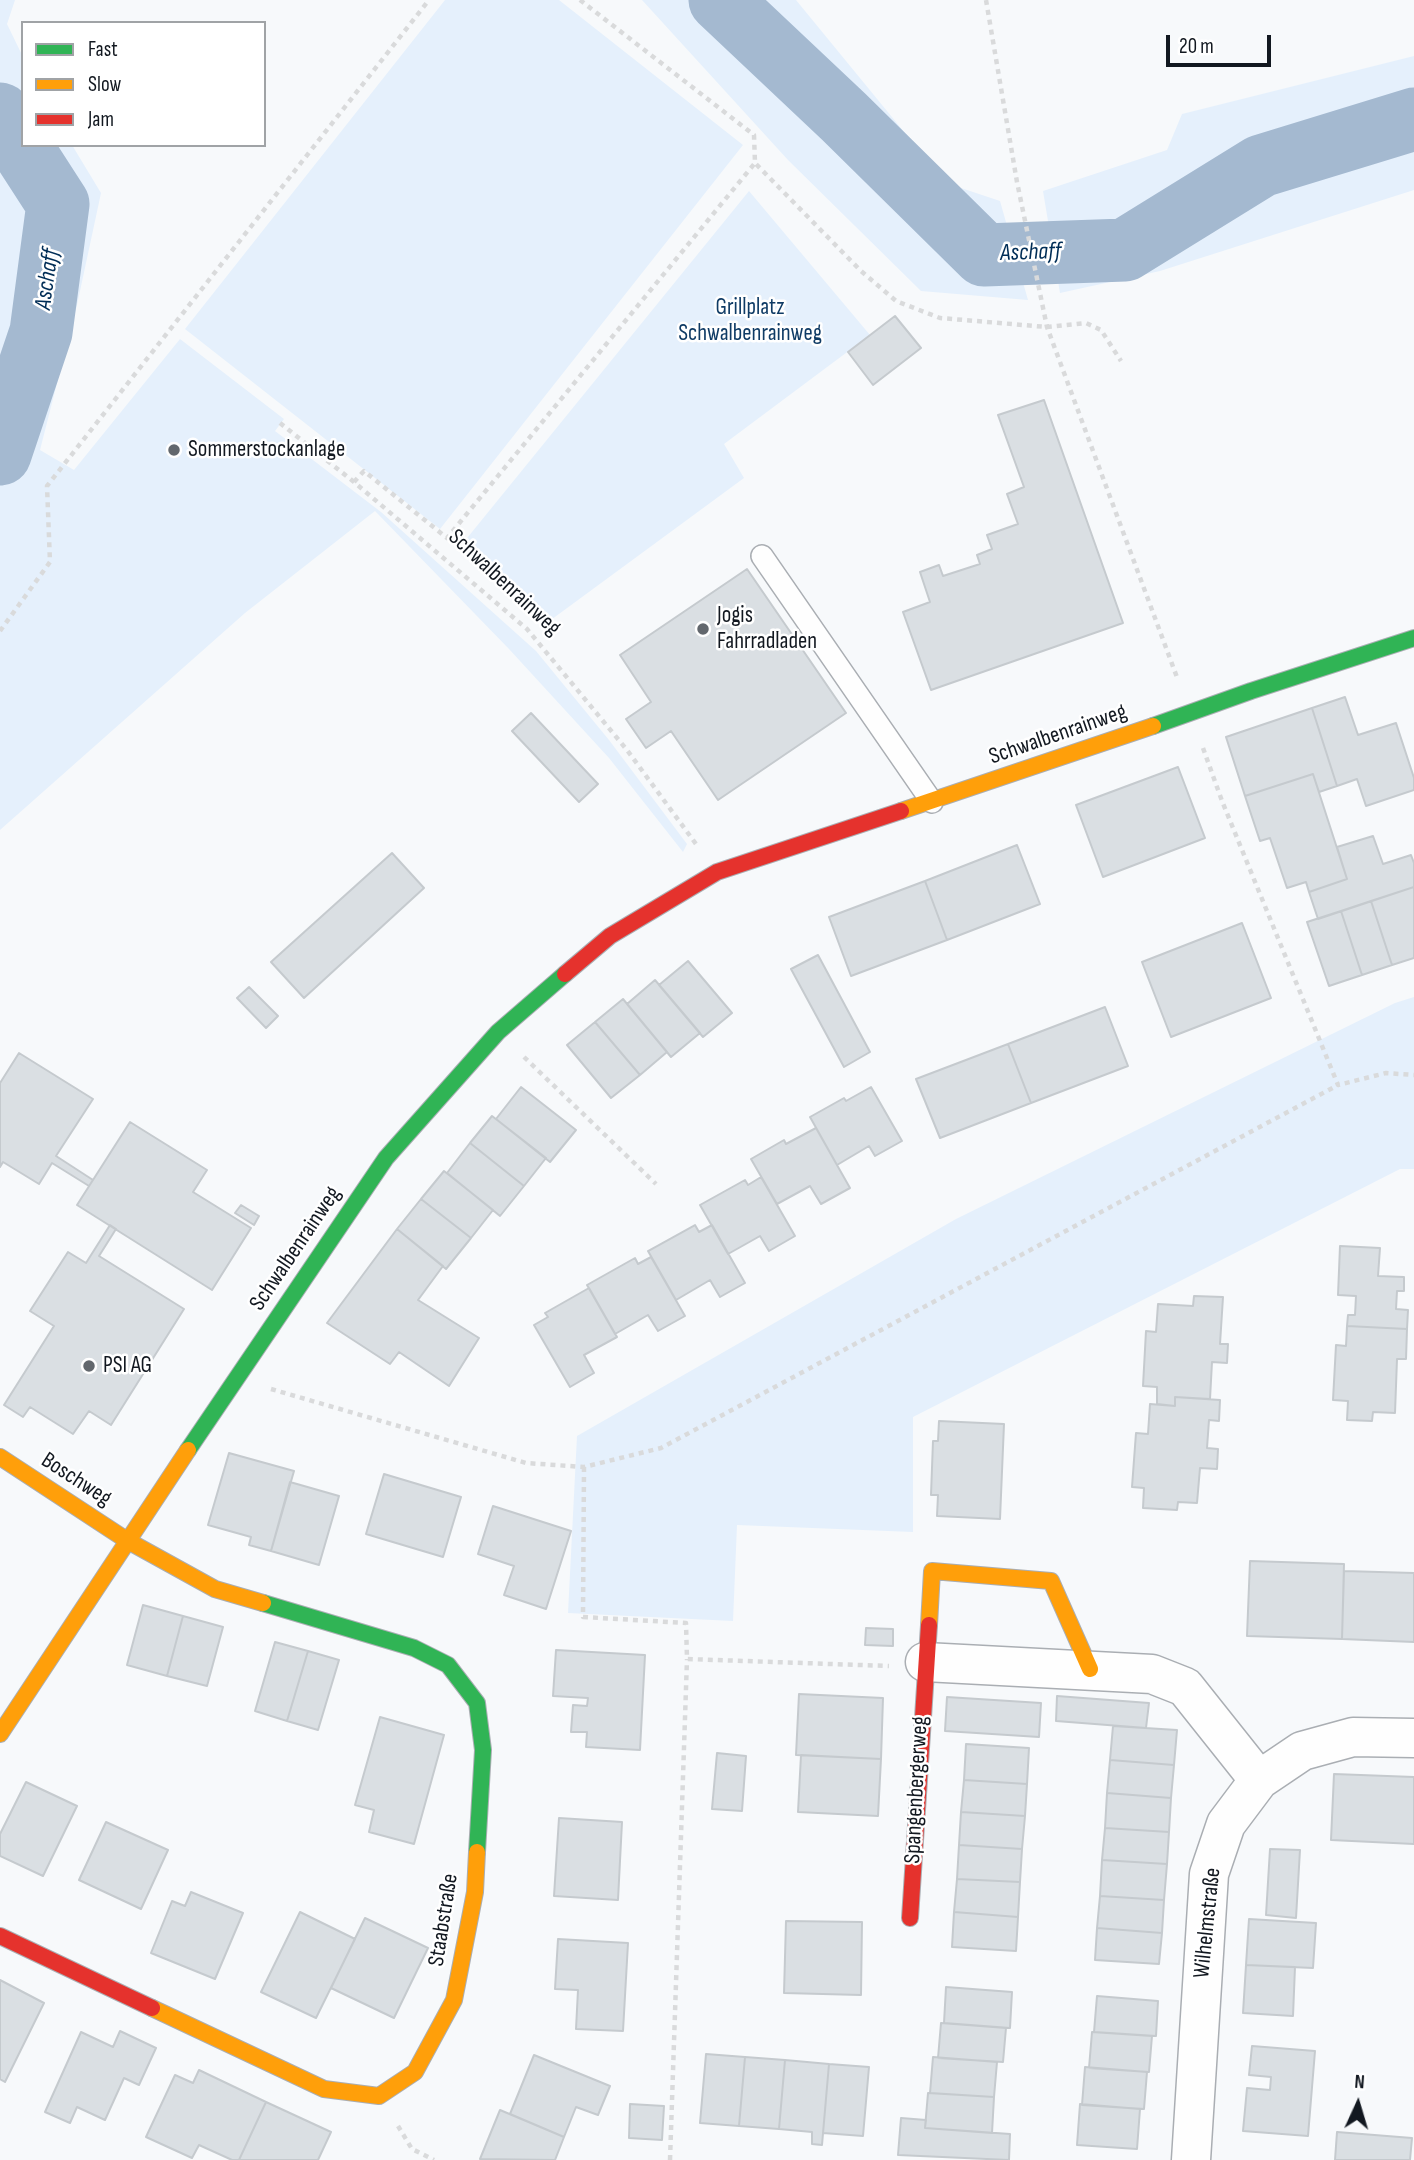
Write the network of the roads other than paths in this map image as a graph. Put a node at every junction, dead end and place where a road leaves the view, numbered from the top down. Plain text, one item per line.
1 (762, 556) dead end
2 (1414, 638) edge
3 (932, 802) junction
4 (0, 1457) edge
5 (128, 1541) junction
6 (925, 1662) junction
7 (1090, 1669) junction
8 (0, 1734) edge
9 (1414, 1738) edge
10 (1259, 1780) junction
11 (910, 1918) dead end
12 (0, 1936) edge
13 (1191, 2160) edge

1 - 3 lane
2 - 3 street, Schwalbenrainweg
3 - 5 street, Schwalbenrainweg
4 - 5 street, Boschweg
5 - 8 street, Schwalbenrainweg
5 - 12 street, Staabstraße
6 - 7 street
6 - 7 street, Spangenbergerweg
6 - 11 street, Spangenbergerweg
7 - 10 street
9 - 10 street, Wilhelmstraße
10 - 13 street, Wilhelmstraße

